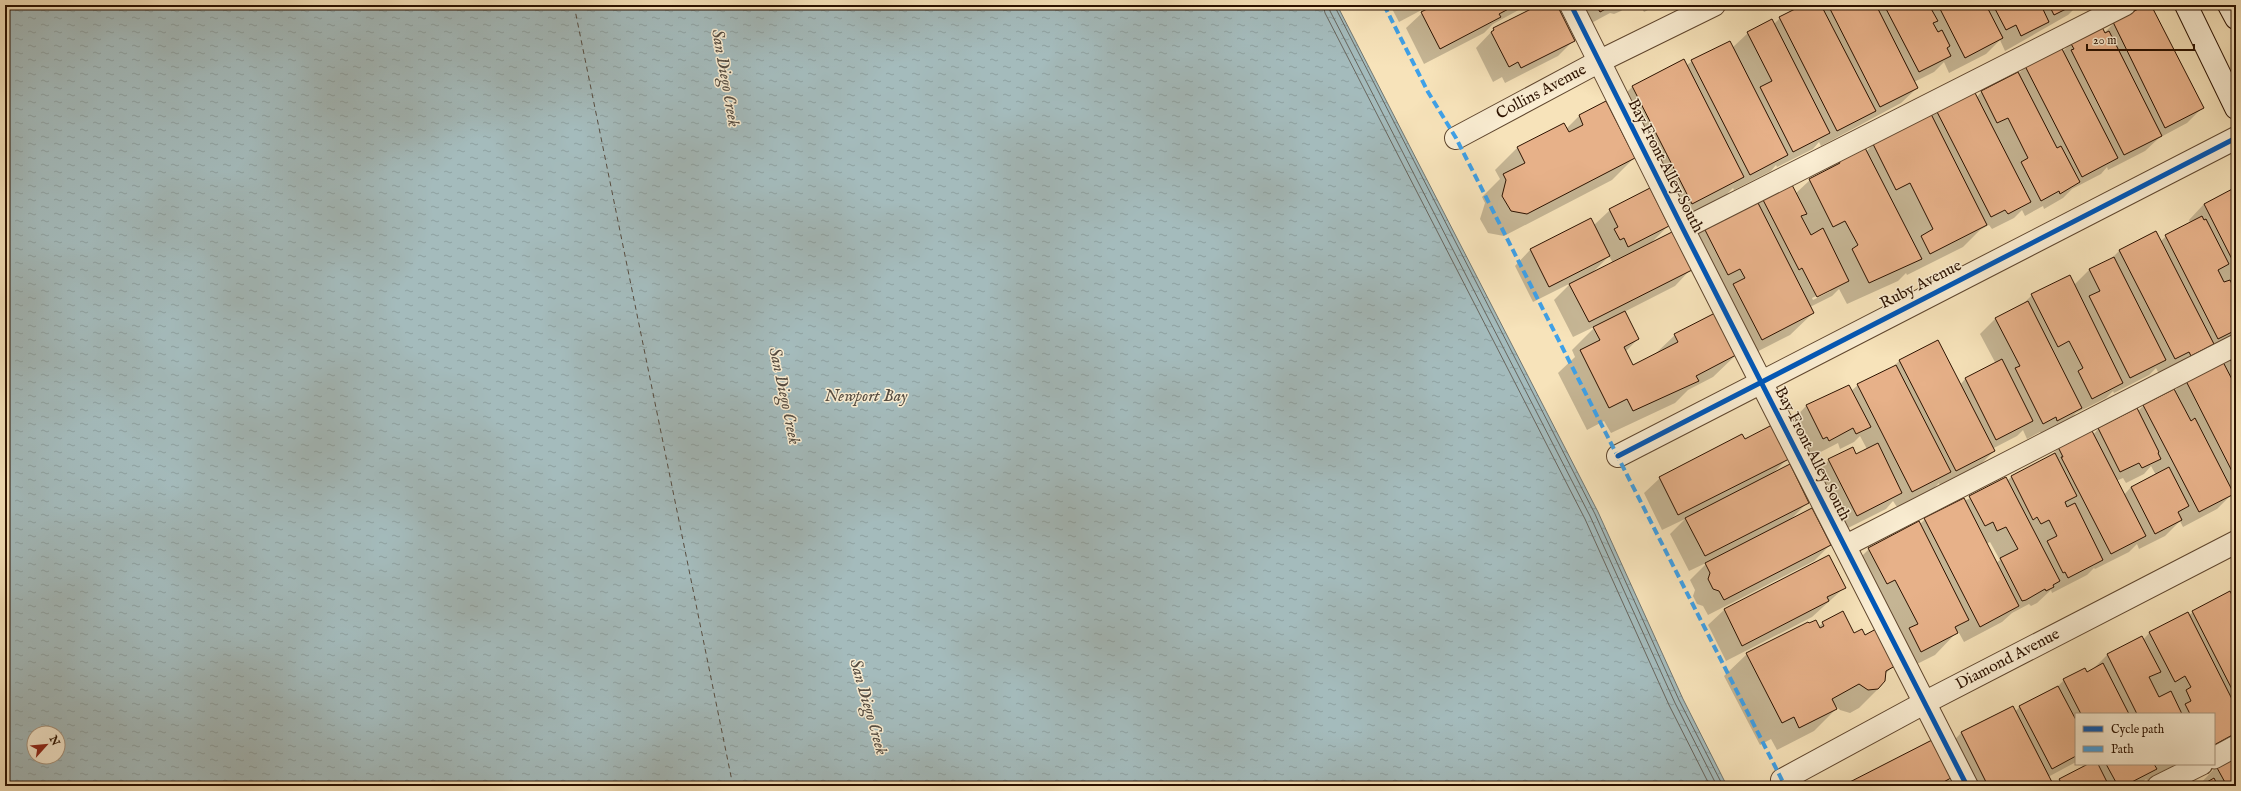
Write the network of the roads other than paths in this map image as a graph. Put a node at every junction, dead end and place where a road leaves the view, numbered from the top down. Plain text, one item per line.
1 (1570, 5) edge
2 (1714, 5) edge
3 (2125, 5) edge
4 (2186, 5) edge
5 (2230, 5) edge
6 (2236, 18) edge
7 (1598, 62) junction
8 (2236, 108) edge
9 (1456, 138) dead end
10 (2236, 138) edge
11 (1683, 229) junction
12 (2236, 345) edge
13 (1761, 382) junction
14 (1618, 456) dead end
15 (2236, 542) edge
16 (1845, 546) junction
17 (1924, 703) junction
18 (2236, 746) edge
19 (2215, 757) edge
20 (2200, 765) edge
21 (1782, 780) dead end
22 (1967, 786) edge
23 (2158, 786) edge

1 - 7 street, Bay Front Alley South
2 - 7 street, Collins Avenue
3 - 11 lane
4 - 8 street
5 - 6 street
7 - 9 street, Collins Avenue
7 - 11 street, Bay Front Alley South
10 - 13 street, Ruby Avenue
11 - 13 street, Bay Front Alley South
12 - 16 lane
13 - 14 street, Ruby Avenue
13 - 16 street, Bay Front Alley South
15 - 17 street, Diamond Avenue
16 - 17 street, Bay Front Alley South
17 - 21 street, Diamond Avenue
17 - 22 street, Bay Front Alley South
18 - 19 lane
20 - 23 lane

